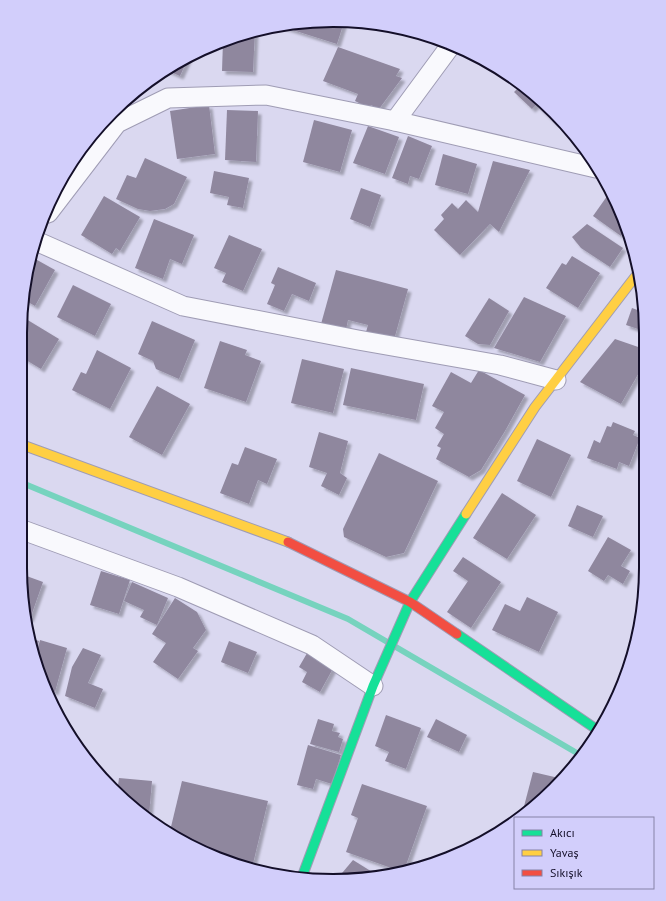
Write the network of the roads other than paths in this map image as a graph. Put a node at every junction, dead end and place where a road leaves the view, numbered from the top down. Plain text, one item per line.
1 (448, 49) edge
2 (395, 121) junction
3 (589, 166) edge
4 (58, 200) edge
5 (40, 243) edge
6 (634, 278) edge
7 (556, 380) junction
8 (27, 447) edge
9 (27, 532) edge
10 (410, 602) junction
11 (376, 678) junction
12 (594, 727) edge
13 (304, 872) edge

1 - 2 street
2 - 3 street
2 - 4 street
5 - 7 street
6 - 7 street
7 - 10 street
8 - 10 street
9 - 11 street
10 - 11 street
10 - 12 street
11 - 13 street

